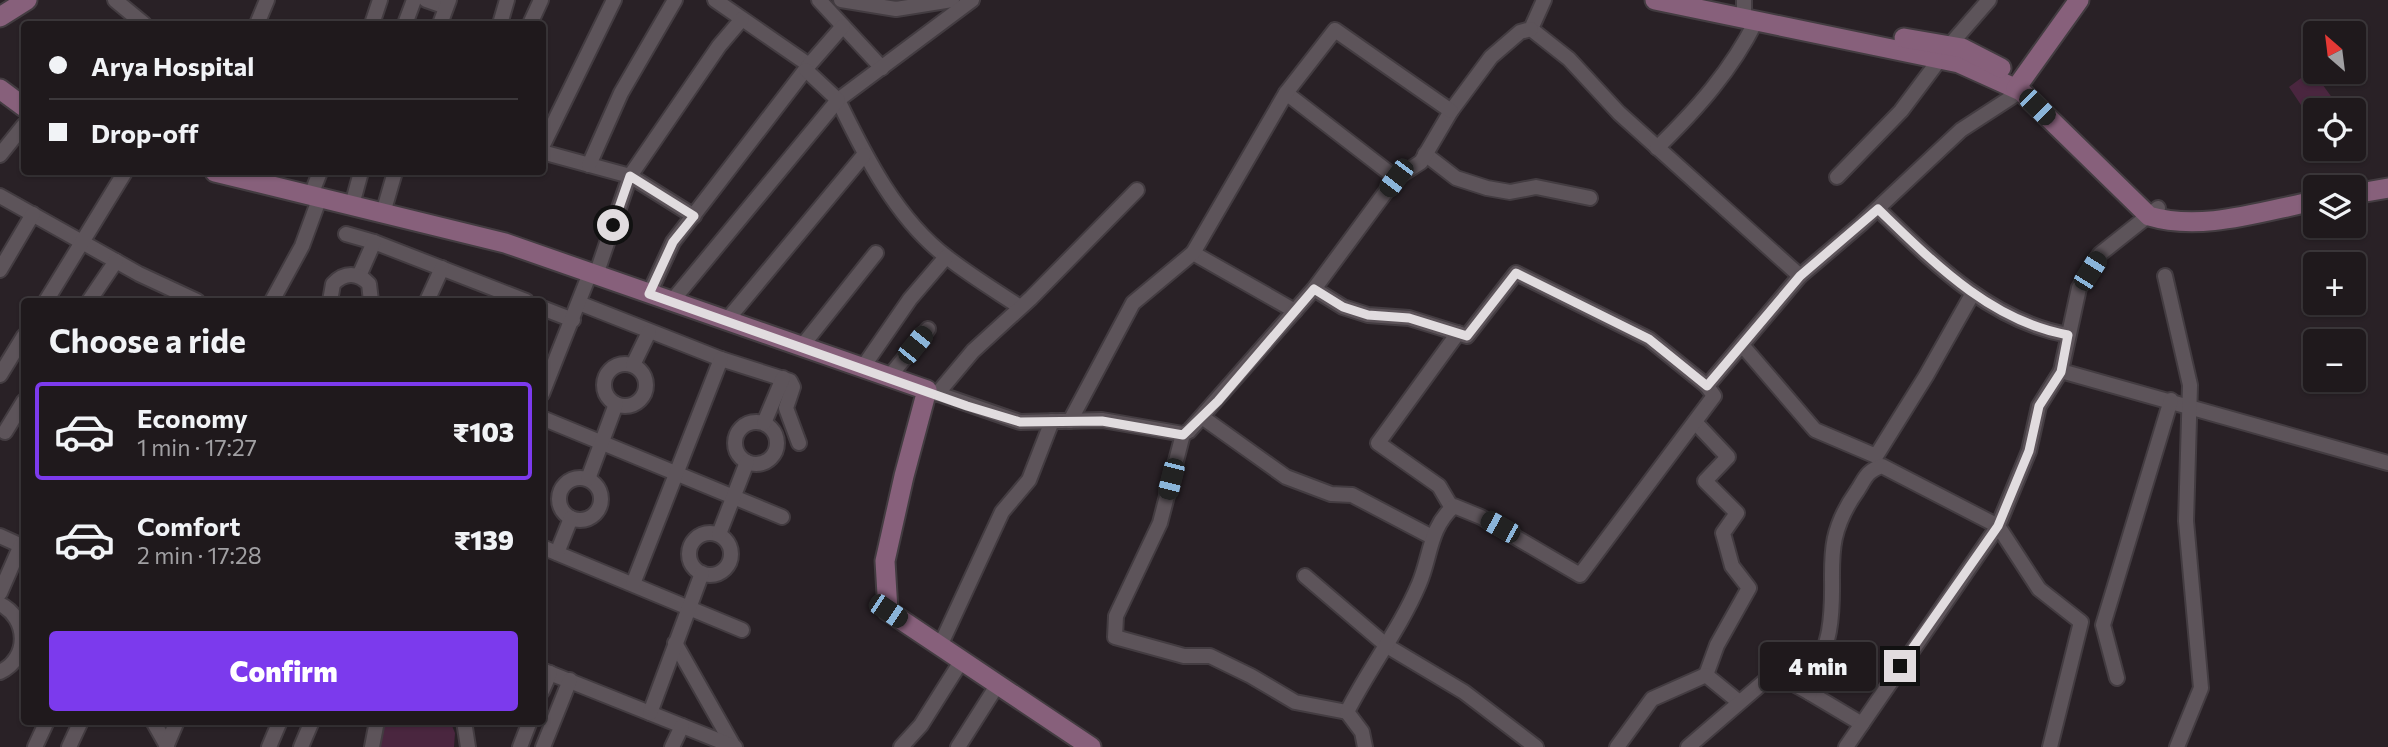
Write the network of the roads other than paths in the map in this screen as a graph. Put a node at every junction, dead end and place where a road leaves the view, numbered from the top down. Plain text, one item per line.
1 (27, 0) edge
2 (115, 0) edge
3 (267, 0) edge
4 (380, 0) edge
5 (414, 0) edge
6 (426, 0) edge
7 (508, 0) edge
8 (541, 0) edge
9 (614, 0) edge
10 (675, 0) edge
11 (715, 0) edge
12 (819, 0) edge
13 (841, 0) edge
14 (952, 0) edge
15 (972, 0) edge
16 (1544, 0) edge
17 (1655, 0) edge
18 (1696, 0) edge
19 (1989, 0) edge
20 (2079, 0) edge
21 (448, 4) edge
22 (1748, 11) edge
23 (0, 17) edge
24 (742, 19) junction
25 (140, 21) edge
26 (258, 21) edge
27 (373, 21) edge
28 (406, 21) edge
29 (441, 21) edge
30 (501, 21) edge
31 (531, 21) edge
32 (843, 26) junction
33 (1531, 29) junction
34 (1945, 52) junction
35 (808, 67) junction
36 (882, 68) junction
37 (2020, 86) junction
38 (0, 89) edge
39 (1286, 93) junction
40 (838, 100) junction
41 (21, 105) edge
42 (1451, 111) junction
43 (21, 129) edge
44 (546, 141) edge
45 (1657, 148) junction
46 (546, 150) edge
47 (1425, 154) junction
48 (0, 155) edge
49 (864, 155) junction
50 (589, 165) junction
51 (123, 175) edge
52 (228, 175) edge
53 (320, 175) edge
54 (360, 175) edge
55 (394, 175) edge
56 (630, 176) junction
57 (1836, 177) dead end
58 (1396, 178) junction
59 (2388, 188) edge
60 (1138, 190) dead end
61 (2366, 192) edge
62 (0, 195) edge
63 (316, 196) junction
64 (1590, 198) dead end
65 (2303, 203) edge
66 (352, 205) junction
67 (1878, 209) junction
68 (2154, 212) junction
69 (383, 213) junction
70 (33, 214) junction
71 (694, 216) junction
72 (346, 234) dead end
73 (83, 242) junction
74 (374, 242) junction
75 (876, 253) dead end
76 (1193, 253) junction
77 (946, 257) junction
78 (116, 261) junction
79 (442, 268) junction
80 (0, 270) edge
81 (593, 274) junction
82 (359, 276) junction
83 (1800, 276) junction
84 (2165, 276) dead end
85 (1314, 289) junction
86 (1973, 293) junction
87 (649, 294) junction
88 (48, 298) edge
89 (91, 298) edge
90 (191, 298) edge
91 (274, 298) edge
92 (330, 298) edge
93 (371, 298) edge
94 (428, 298) edge
95 (518, 298) edge
96 (672, 301) junction
97 (579, 303) junction
98 (1020, 307) junction
99 (546, 310) edge
100 (1295, 311) junction
101 (573, 320) junction
102 (727, 320) junction
103 (928, 329) dead end
104 (649, 332) junction
105 (1458, 334) junction
106 (2068, 335) junction
107 (21, 341) edge
108 (1742, 345) junction
109 (802, 346) junction
110 (721, 359) junction
111 (633, 365) junction
112 (863, 367) junction
113 (2061, 372) junction
114 (0, 375) edge
115 (889, 377) junction
116 (783, 378) junction
117 (546, 384) edge
118 (1707, 386) junction
119 (932, 392) junction
120 (2171, 400) junction
121 (616, 404) junction
122 (2188, 405) junction
123 (21, 406) edge
124 (1202, 417) junction
125 (546, 420) edge
126 (1052, 421) junction
127 (1070, 421) junction
128 (1695, 422) junction
129 (764, 423) junction
130 (5, 432) dead end
131 (1183, 435) junction
132 (603, 443) junction
133 (799, 443) dead end
134 (747, 462) junction
135 (2388, 463) edge
136 (676, 473) junction
137 (588, 479) junction
138 (733, 498) junction
139 (1452, 508) junction
140 (782, 517) dead end
141 (571, 518) junction
142 (1998, 526) junction
143 (719, 534) junction
144 (0, 536) edge
145 (1432, 537) junction
146 (21, 545) edge
147 (546, 549) edge
148 (21, 550) edge
149 (557, 553) junction
150 (702, 573) junction
151 (1305, 576) dead end
152 (633, 584) junction
153 (0, 593) edge
154 (0, 604) edge
155 (688, 607) junction
156 (742, 630) dead end
157 (21, 636) edge
158 (21, 642) edge
159 (675, 643) junction
160 (940, 646) junction
161 (1387, 646) junction
162 (962, 660) junction
163 (546, 671) edge
164 (0, 672) edge
165 (1706, 675) junction
166 (2117, 678) dead end
167 (570, 680) junction
168 (998, 684) junction
169 (1810, 693) junction
170 (1739, 702) junction
171 (1347, 712) junction
172 (650, 713) junction
173 (1862, 724) junction
174 (45, 725) edge
175 (79, 725) edge
176 (155, 725) edge
177 (175, 725) edge
178 (278, 725) edge
179 (310, 725) edge
180 (376, 725) edge
181 (465, 725) edge
182 (528, 725) edge
183 (682, 726) junction
184 (35, 747) edge
185 (69, 747) edge
186 (166, 747) edge
187 (268, 747) edge
188 (301, 747) edge
189 (372, 747) edge
190 (468, 747) edge
191 (520, 747) edge
192 (543, 747) edge
193 (672, 747) edge
194 (734, 747) edge
195 (901, 747) edge
196 (958, 747) edge
197 (1091, 747) edge
198 (1365, 747) edge
199 (1536, 747) edge
200 (1616, 747) edge
201 (1688, 747) edge
202 (1846, 747) edge
203 (2050, 747) edge
204 (2177, 747) edge

1 - 23 street
2 - 25 street
3 - 26 street
4 - 27 street
5 - 28 street
6 - 21 street
7 - 30 street
8 - 31 street
9 - 44 street
10 - 50 street
11 - 24 street
12 - 32 street
13 - 14 street
15 - 36 street
16 - 33 street
17 - 22 street
18 - 22 street
19 - 34 street
20 - 37 street
21 - 29 street
22 - 34 street
22 - 45 street
24 - 35 street
24 - 56 street
32 - 35 street
32 - 36 street
33 - 42 street
33 - 45 street
34 - 37 street
34 - 57 street
35 - 40 street
35 - 71 street
36 - 40 street
37 - 67 street
37 - 68 street
38 - 41 street
39 - 42 street
39 - 58 street
39 - 76 street
40 - 49 street
40 - 96 street
42 - 47 street
43 - 48 street
45 - 83 street
46 - 50 street
47 - 58 street
47 - 64 street
49 - 77 street
49 - 102 street
50 - 56 street
51 - 73 street
52 - 63 street
53 - 63 street
54 - 66 street
55 - 69 street
56 - 71 street
56 - 81 street
58 - 85 street
59 - 61 street
60 - 98 street
62 - 70 street
63 - 66 street
63 - 91 street
65 - 68 street
66 - 69 street
67 - 83 street
67 - 86 street
68 - 106 street
69 - 81 street
70 - 73 street
70 - 80 street
71 - 87 street
72 - 74 street
73 - 78 street
73 - 88 street
74 - 79 street
74 - 82 street
75 - 109 street
76 - 100 street
76 - 127 street
77 - 98 street
77 - 112 street
78 - 89 street
78 - 90 street
79 - 94 street
79 - 95 street
81 - 87 street
81 - 97 street
82 - 92 street
82 - 93 street
83 - 108 street
84 - 122 street
85 - 100 street
85 - 105 street
86 - 106 street
86 - 108 street
87 - 96 street
96 - 102 street
97 - 101 street
97 - 104 street
98 - 119 street
99 - 101 street
100 - 124 street
101 - 117 street
102 - 109 street
103 - 115 street
104 - 110 street
104 - 111 street
105 - 118 street
105 - 139 street
106 - 113 street
107 - 114 street
108 - 118 street
109 - 112 street
110 - 116 street
110 - 136 street
111 - 121 street
111 - 121 street
112 - 115 street
113 - 120 street
113 - 142 street
115 - 119 street
116 - 129 street
116 - 133 street
118 - 128 street
119 - 126 street
119 - 160 street
120 - 122 street
120 - 166 street
121 - 132 street
122 - 135 street
122 - 204 street
123 - 130 street
124 - 131 street
124 - 145 street
125 - 132 street
126 - 127 street
126 - 160 street
127 - 131 street
128 - 139 street
128 - 165 street
129 - 134 street
129 - 134 street
131 - 171 street
132 - 136 street
132 - 137 street
134 - 138 street
136 - 138 street
136 - 152 street
137 - 141 street
137 - 141 street
138 - 140 street
138 - 143 street
139 - 145 street
141 - 149 street
142 - 169 street
142 - 173 street
142 - 203 street
143 - 150 street
143 - 150 street
144 - 146 street
145 - 161 street
147 - 149 street
148 - 153 street
149 - 152 street
150 - 155 street
151 - 161 street
152 - 155 street
154 - 157 street
155 - 156 street
155 - 159 street
158 - 164 street
159 - 172 street
159 - 194 street
160 - 162 street
161 - 171 street
161 - 199 street
162 - 168 street
162 - 195 street
163 - 167 street
165 - 170 street
165 - 200 street
167 - 172 street
167 - 192 street
168 - 196 street
168 - 197 street
169 - 170 street
169 - 173 street
170 - 201 street
171 - 198 street
172 - 183 street
173 - 202 street
174 - 184 street
175 - 185 street
176 - 186 street
177 - 186 street
178 - 187 street
179 - 188 street
180 - 189 street
181 - 190 street
182 - 191 street
183 - 193 street
183 - 194 street

